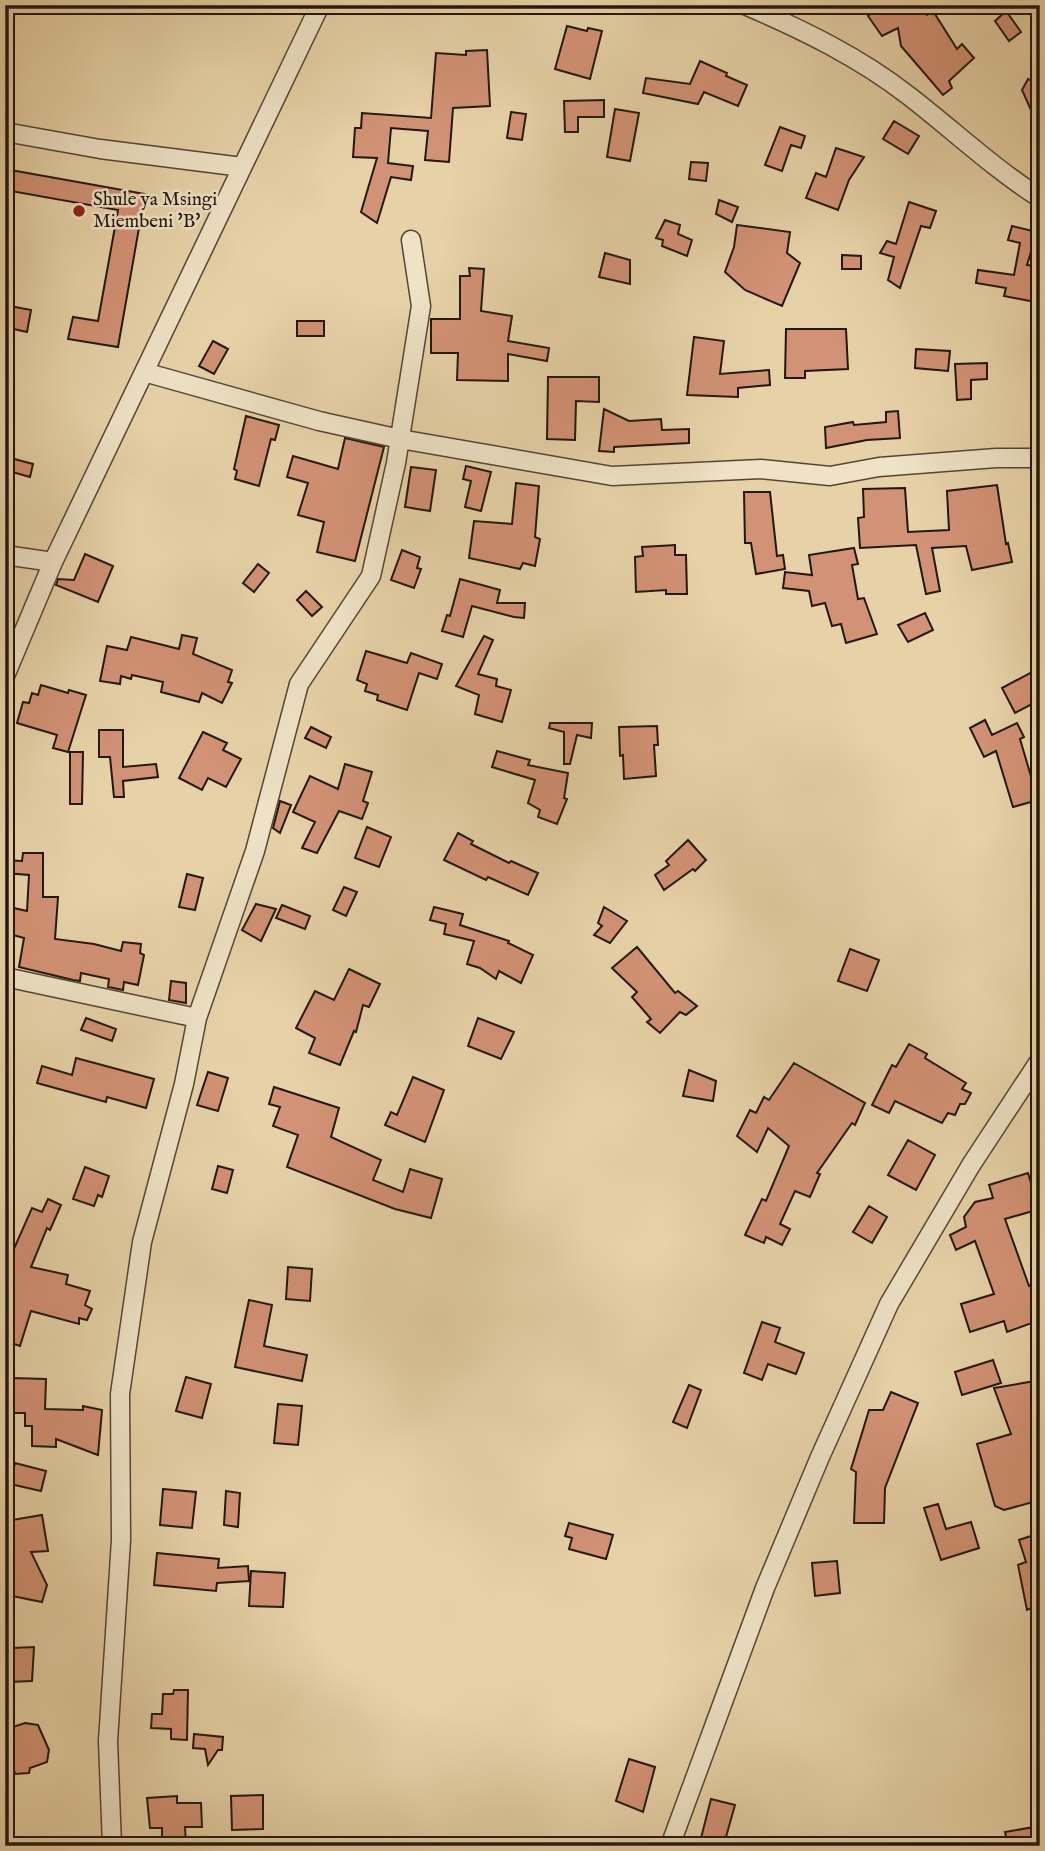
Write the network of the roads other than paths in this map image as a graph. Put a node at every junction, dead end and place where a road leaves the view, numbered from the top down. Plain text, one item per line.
1 (320, 5) edge
2 (745, 5) edge
3 (5, 132) edge
4 (242, 167) junction
5 (1040, 198) edge
6 (411, 240) dead end
7 (144, 372) junction
8 (400, 439) junction
9 (1040, 458) edge
10 (5, 555) edge
11 (53, 562) junction
12 (5, 676) edge
13 (5, 977) edge
14 (197, 1018) junction
15 (1040, 1060) edge
16 (112, 1846) edge
17 (670, 1846) edge

1 - 4 street
2 - 5 street
3 - 4 street
4 - 7 street
6 - 8 street
7 - 8 street
7 - 11 street
8 - 9 street
8 - 14 street
10 - 11 street
11 - 12 street
13 - 14 street
14 - 16 street
15 - 17 street

